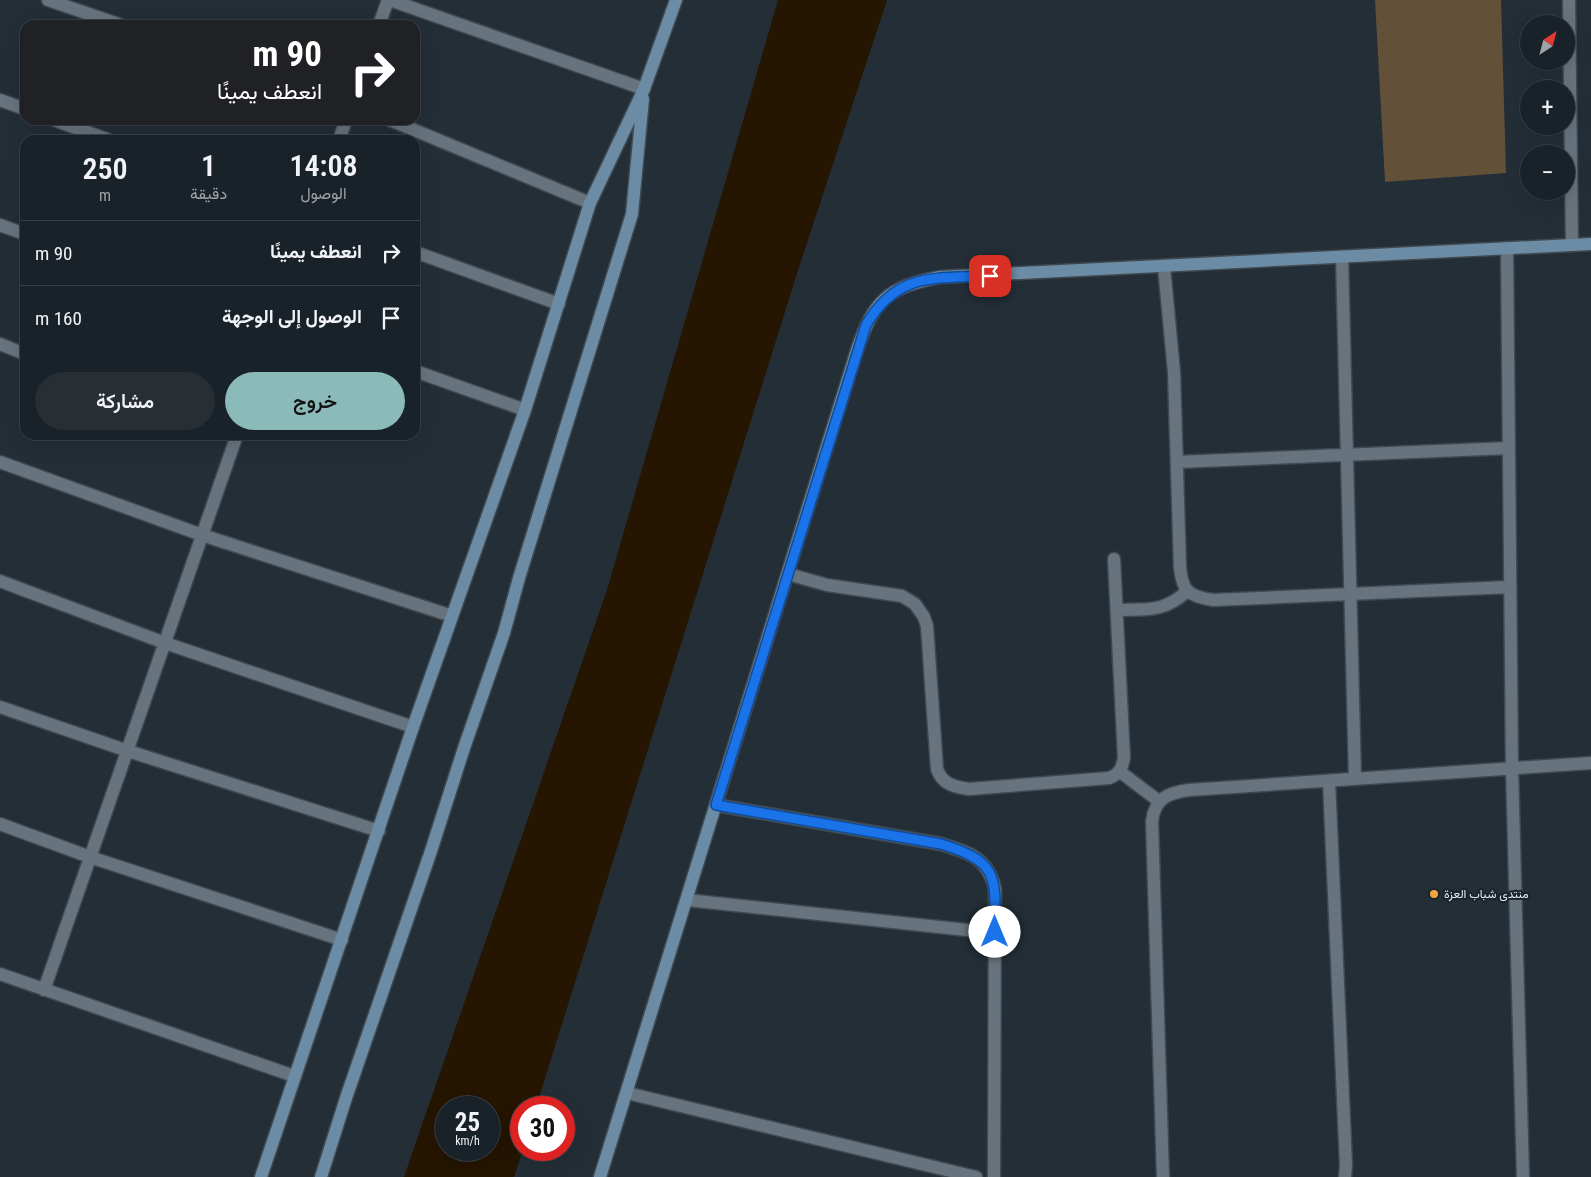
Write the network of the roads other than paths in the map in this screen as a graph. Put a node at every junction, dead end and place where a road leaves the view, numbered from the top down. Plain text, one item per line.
1 (48, 0) edge
2 (389, 0) edge
3 (676, 0) edge
4 (1570, 0) edge
5 (106, 20) edge
6 (381, 20) edge
7 (644, 89) junction
8 (0, 100) edge
9 (20, 107) edge
10 (68, 125) edge
11 (402, 125) edge
12 (95, 135) edge
13 (590, 203) junction
14 (0, 225) edge
15 (20, 232) edge
16 (1591, 244) edge
17 (1572, 245) junction
18 (1507, 248) junction
19 (420, 254) edge
20 (1342, 257) junction
21 (1164, 267) junction
22 (559, 304) junction
23 (0, 344) edge
24 (20, 352) edge
25 (420, 373) edge
26 (525, 410) junction
27 (235, 440) edge
28 (1509, 448) junction
29 (1347, 456) junction
30 (0, 462) edge
31 (1178, 462) junction
32 (202, 535) junction
33 (1114, 559) dead end
34 (788, 574) junction
35 (0, 581) edge
36 (1510, 587) junction
37 (1187, 591) junction
38 (1350, 593) junction
39 (1117, 610) junction
40 (452, 616) junction
41 (165, 643) junction
42 (0, 707) edge
43 (413, 727) junction
44 (128, 751) junction
45 (1591, 763) edge
46 (1512, 768) junction
47 (1119, 772) junction
48 (1355, 779) junction
49 (1329, 781) junction
50 (1160, 802) junction
51 (716, 805) junction
52 (0, 824) edge
53 (378, 831) junction
54 (90, 857) junction
55 (687, 900) junction
56 (995, 932) junction
57 (342, 940) junction
58 (0, 974) edge
59 (44, 990) junction
60 (294, 1076) junction
61 (626, 1093) junction
62 (261, 1177) edge
63 (321, 1177) edge
64 (600, 1177) edge
65 (976, 1177) edge
66 (994, 1177) edge
67 (1163, 1177) edge
68 (1345, 1177) edge
69 (1523, 1177) edge

1 - 5 street
2 - 6 street
2 - 7 street
3 - 7 street
4 - 17 street
7 - 13 street
7 - 63 street
8 - 9 street
10 - 12 street
11 - 13 street
13 - 22 street
14 - 15 street
16 - 17 street
17 - 18 street
18 - 20 street
18 - 28 street
19 - 22 street
20 - 21 street
20 - 29 street
21 - 31 street
21 - 34 street
22 - 26 street
23 - 24 street
25 - 26 street
26 - 40 street
27 - 32 street
28 - 29 street
28 - 36 street
29 - 31 street
29 - 38 street
30 - 32 street
31 - 37 street
32 - 40 street
32 - 41 street
33 - 39 street
34 - 47 street
34 - 51 street
35 - 41 street
36 - 38 street
36 - 46 street
37 - 38 street
37 - 39 street
38 - 48 street
39 - 47 street
40 - 43 street
41 - 43 street
41 - 44 street
42 - 44 street
43 - 53 street
44 - 53 street
44 - 54 street
45 - 46 street
46 - 48 street
46 - 69 street
47 - 50 street
48 - 49 street
49 - 50 street
49 - 68 street
50 - 67 street
51 - 55 street
51 - 56 street
52 - 54 street
53 - 57 street
54 - 57 street
54 - 59 street
55 - 56 street
55 - 61 street
56 - 66 street
57 - 60 street
58 - 59 street
59 - 60 street
60 - 62 street
61 - 64 street
61 - 65 street

